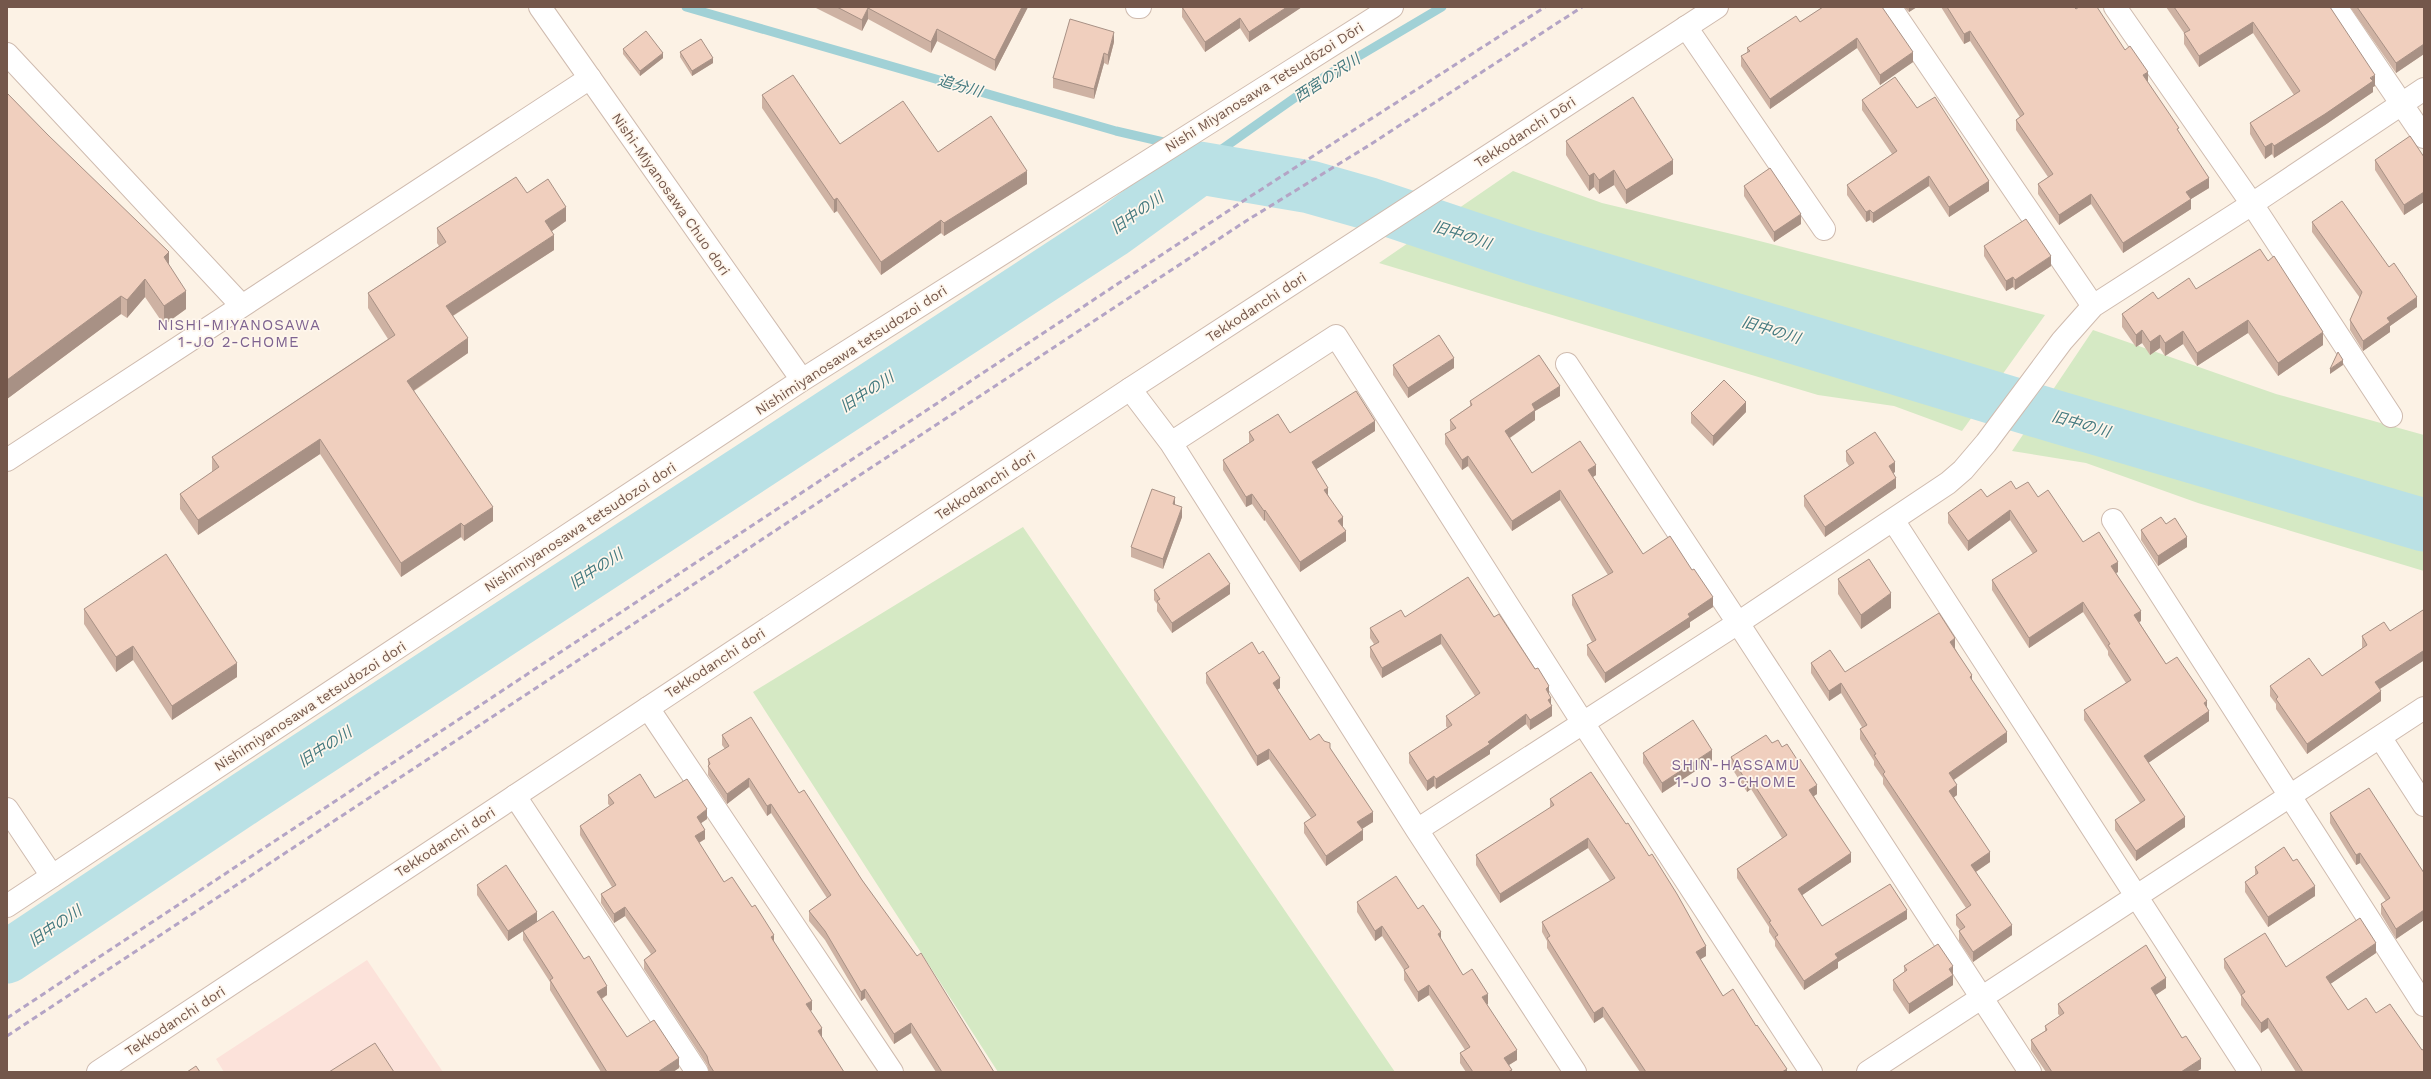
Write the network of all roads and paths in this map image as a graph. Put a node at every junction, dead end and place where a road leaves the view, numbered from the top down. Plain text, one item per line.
1 (540, 7) edge
2 (1137, 7) edge
3 (1140, 7) edge
4 (1717, 7) edge
5 (1890, 7) edge
6 (2115, 7) edge
7 (2336, 7) edge
8 (1390, 8) edge
9 (1686, 27) junction
10 (7, 54) edge
11 (590, 78) junction
12 (2424, 89) edge
13 (2400, 103) junction
14 (2424, 137) edge
15 (1158, 155) joint
16 (2252, 204) junction
17 (1824, 230) dead end
18 (1334, 256) joint
19 (242, 306) junction
20 (2093, 306) junction
21 (1567, 364) dead end
22 (802, 380) junction
23 (1130, 389) junction
24 (2391, 416) dead end
25 (1171, 443) junction
26 (7, 460) edge
27 (1893, 520) junction
28 (2113, 520) dead end
29 (1738, 623) junction
30 (648, 708) junction
31 (2424, 708) edge
32 (1583, 723) junction
33 (2380, 737) junction
34 (2290, 795) junction
35 (515, 796) junction
36 (2424, 805) edge
37 (7, 809) edge
38 (1417, 830) junction
39 (52, 876) junction
40 (2138, 898) junction
41 (7, 906) edge
42 (1982, 997) junction
43 (2424, 1005) edge
44 (98, 1072) edge
45 (697, 1072) edge
46 (892, 1072) edge
47 (1575, 1072) edge
48 (1811, 1072) edge
49 (1868, 1072) edge
50 (2030, 1072) edge
51 (2250, 1072) edge

1 - 11 street, Nishi-Miyanosawa Chuo dori
2 - 3 street
4 - 9 street, Tekkodanchi Dōri
5 - 20 street
6 - 16 street
7 - 13 street
8 - 15 street, Nishi Miyanosawa Tetsudōzoi Dōri
9 - 17 street
9 - 18 street, Tekkodanchi Dōri
10 - 19 street
11 - 19 street
11 - 22 street, Nishi-Miyanosawa Chuo dori
12 - 13 street
13 - 14 street
13 - 16 street
15 - 22 street, Nishimiyanosawa tetsudozoi dori
16 - 20 street
16 - 24 street
18 - 23 street, Tekkodanchi dori
19 - 26 street
20 - 27 street
21 - 29 street
22 - 39 street, Nishimiyanosawa tetsudozoi dori
23 - 25 street
23 - 30 street, Tekkodanchi dori
25 - 32 street
25 - 38 street
27 - 29 street
27 - 40 street
28 - 34 street
29 - 32 street
29 - 42 street
30 - 35 street, Tekkodanchi dori
30 - 46 street
31 - 33 street
32 - 38 street
32 - 48 street
33 - 34 street
33 - 36 street
34 - 40 street
34 - 43 street
35 - 44 street, Tekkodanchi dori
35 - 45 street
37 - 39 street
38 - 47 street
39 - 41 street, Nishimiyanosawa tetsudozoi dori
40 - 42 street
40 - 51 street
42 - 49 street
42 - 50 street

